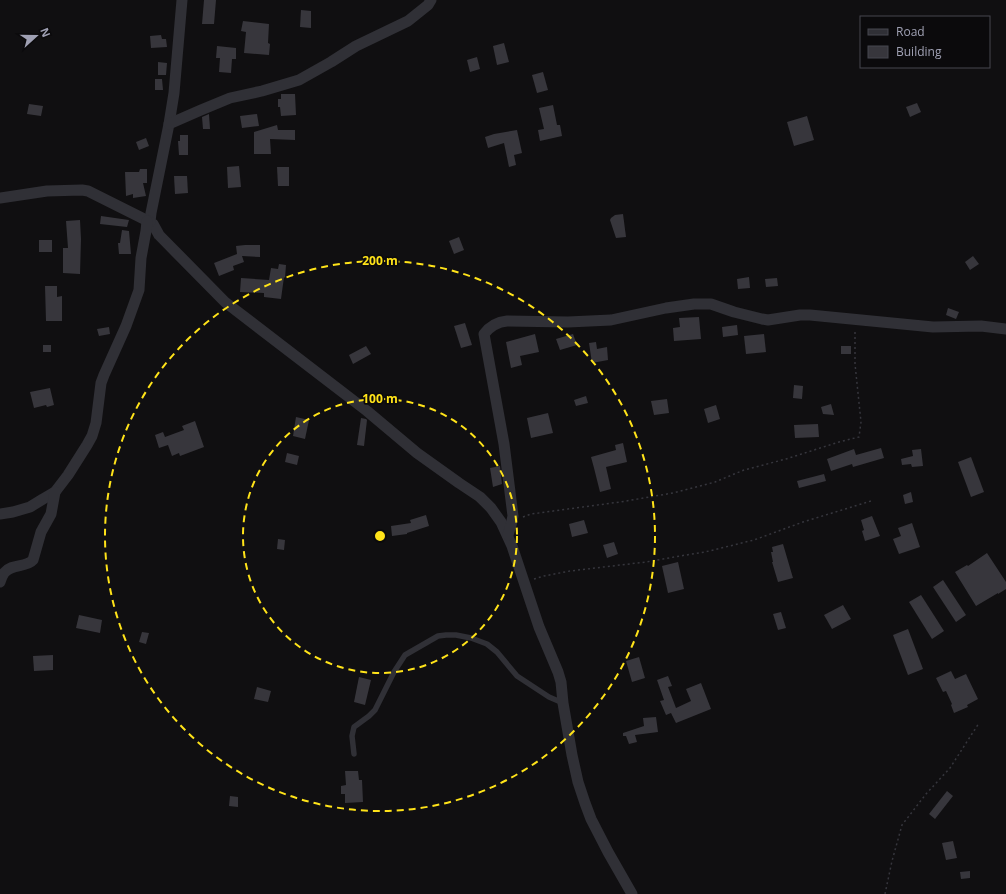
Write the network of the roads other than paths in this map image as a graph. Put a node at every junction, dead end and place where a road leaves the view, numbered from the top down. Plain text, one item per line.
1 (182, 0) edge
2 (431, 0) edge
3 (169, 124) junction
4 (0, 198) edge
5 (149, 221) junction
6 (1006, 329) edge
7 (55, 492) junction
8 (0, 514) edge
9 (509, 530) junction
10 (0, 582) edge
11 (563, 703) junction
12 (354, 754) dead end
13 (632, 894) edge

1 - 3 street
2 - 3 street
3 - 5 street
4 - 5 street
5 - 7 street
5 - 9 street
6 - 9 street
7 - 8 street
7 - 10 street
9 - 11 street
11 - 12 lane
11 - 13 street

